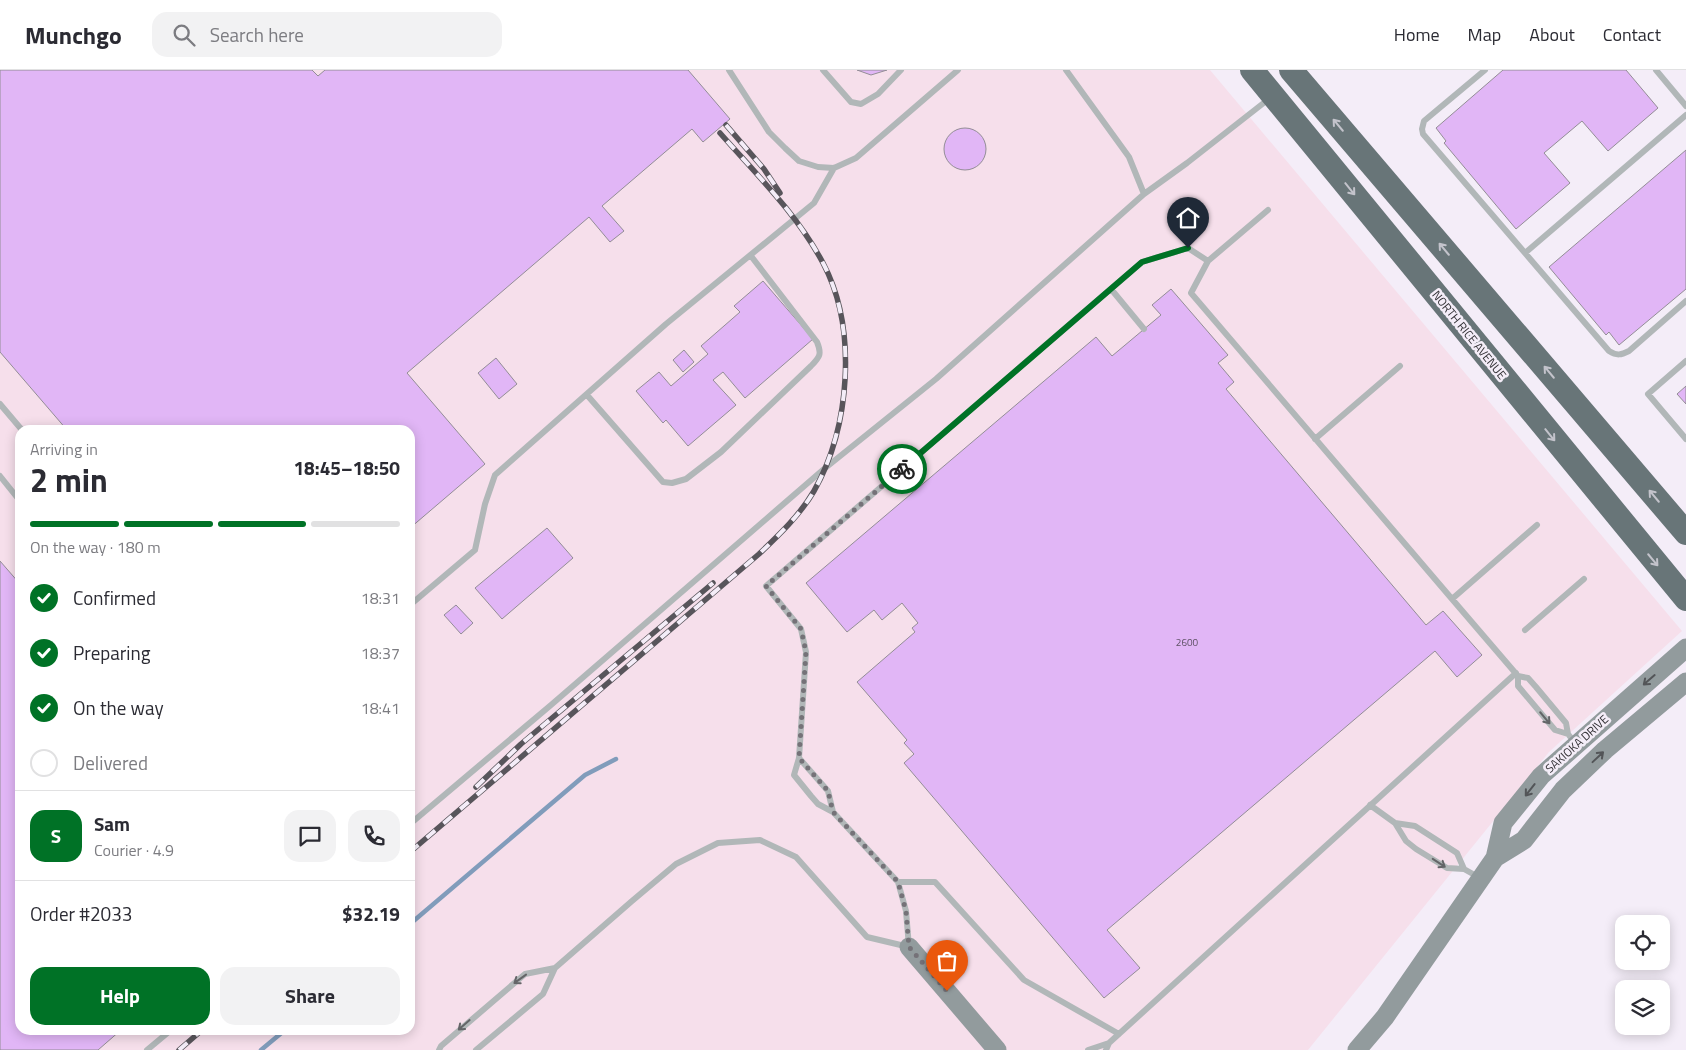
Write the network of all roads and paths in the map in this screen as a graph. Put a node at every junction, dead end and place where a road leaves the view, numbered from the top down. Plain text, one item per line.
1 (729, 70) edge
2 (823, 70) edge
3 (901, 70) edge
4 (958, 70) edge
5 (1066, 70) edge
6 (1252, 70) edge
7 (1291, 70) edge
8 (1485, 70) edge
9 (1656, 70) edge
10 (1273, 94) junction
11 (1686, 106) edge
12 (1686, 114) edge
13 (834, 168) junction
14 (1144, 194) junction
15 (1268, 210) dead end
16 (1525, 253) junction
17 (751, 256) junction
18 (1208, 261) junction
19 (1111, 289) junction
20 (1686, 301) edge
21 (1144, 329) dead end
22 (1686, 361) edge
23 (1400, 366) dead end
24 (587, 395) junction
25 (0, 404) edge
26 (18, 425) edge
27 (1315, 439) junction
28 (1686, 439) edge
29 (0, 476) edge
30 (15, 495) edge
31 (1537, 525) dead end
32 (1686, 533) edge
33 (1584, 579) dead end
34 (1452, 598) junction
35 (1686, 599) edge
36 (415, 601) edge
37 (1525, 630) dead end
38 (1686, 648) edge
39 (1517, 675) junction
40 (1686, 682) edge
41 (1572, 739) junction
42 (799, 758) junction
43 (1370, 805) junction
44 (833, 812) junction
45 (415, 820) edge
46 (1395, 823) junction
47 (1495, 858) junction
48 (1464, 869) junction
49 (1481, 879) junction
50 (898, 882) junction
51 (909, 947) junction
52 (556, 968) junction
53 (1119, 1034) junction
54 (165, 1035) edge
55 (1109, 1043) junction
56 (147, 1050) edge
57 (439, 1050) edge
58 (476, 1050) edge
59 (997, 1050) edge
60 (1088, 1050) edge
61 (1106, 1050) edge
62 (1357, 1050) edge

1 - 13 lane
2 - 3 lane
4 - 13 lane
5 - 14 lane
6 - 10 highway, NORTH RICE AVENUE
32 -> 7 highway
8 - 16 lane
9 - 11 lane
10 - 14 lane
10 -> 35 highway, NORTH RICE AVENUE
12 - 16 lane
13 - 17 lane
14 - 45 lane
15 - 18 lane
16 - 20 lane
17 - 24 lane
17 - 24 lane
18 - 19 lane
18 - 27 lane
19 - 21 lane
19 - 42 lane
22 - 28 lane
23 - 27 lane
24 - 36 lane
25 - 26 lane
27 - 34 lane
29 - 30 lane
31 - 34 lane
33 - 37 lane
34 - 39 lane
38 -> 41 street, SAKIOKA DRIVE
39 - 41 lane
39 -> 41 lane
39 - 43 lane
47 -> 40 street, SAKIOKA DRIVE
41 -> 47 street, SAKIOKA DRIVE
42 - 44 lane
42 - 44 lane
43 - 46 lane
43 - 53 lane
44 - 50 lane
46 -> 48 lane
46 - 48 lane
47 - 49 street, SAKIOKA DRIVE
48 - 49 lane
49 - 62 street, SAKIOKA DRIVE
50 - 51 lane
50 - 53 lane
51 - 52 lane
51 - 59 street
52 -> 57 lane
52 - 58 lane
53 - 55 lane
54 - 56 lane
55 - 60 lane
55 - 61 lane

